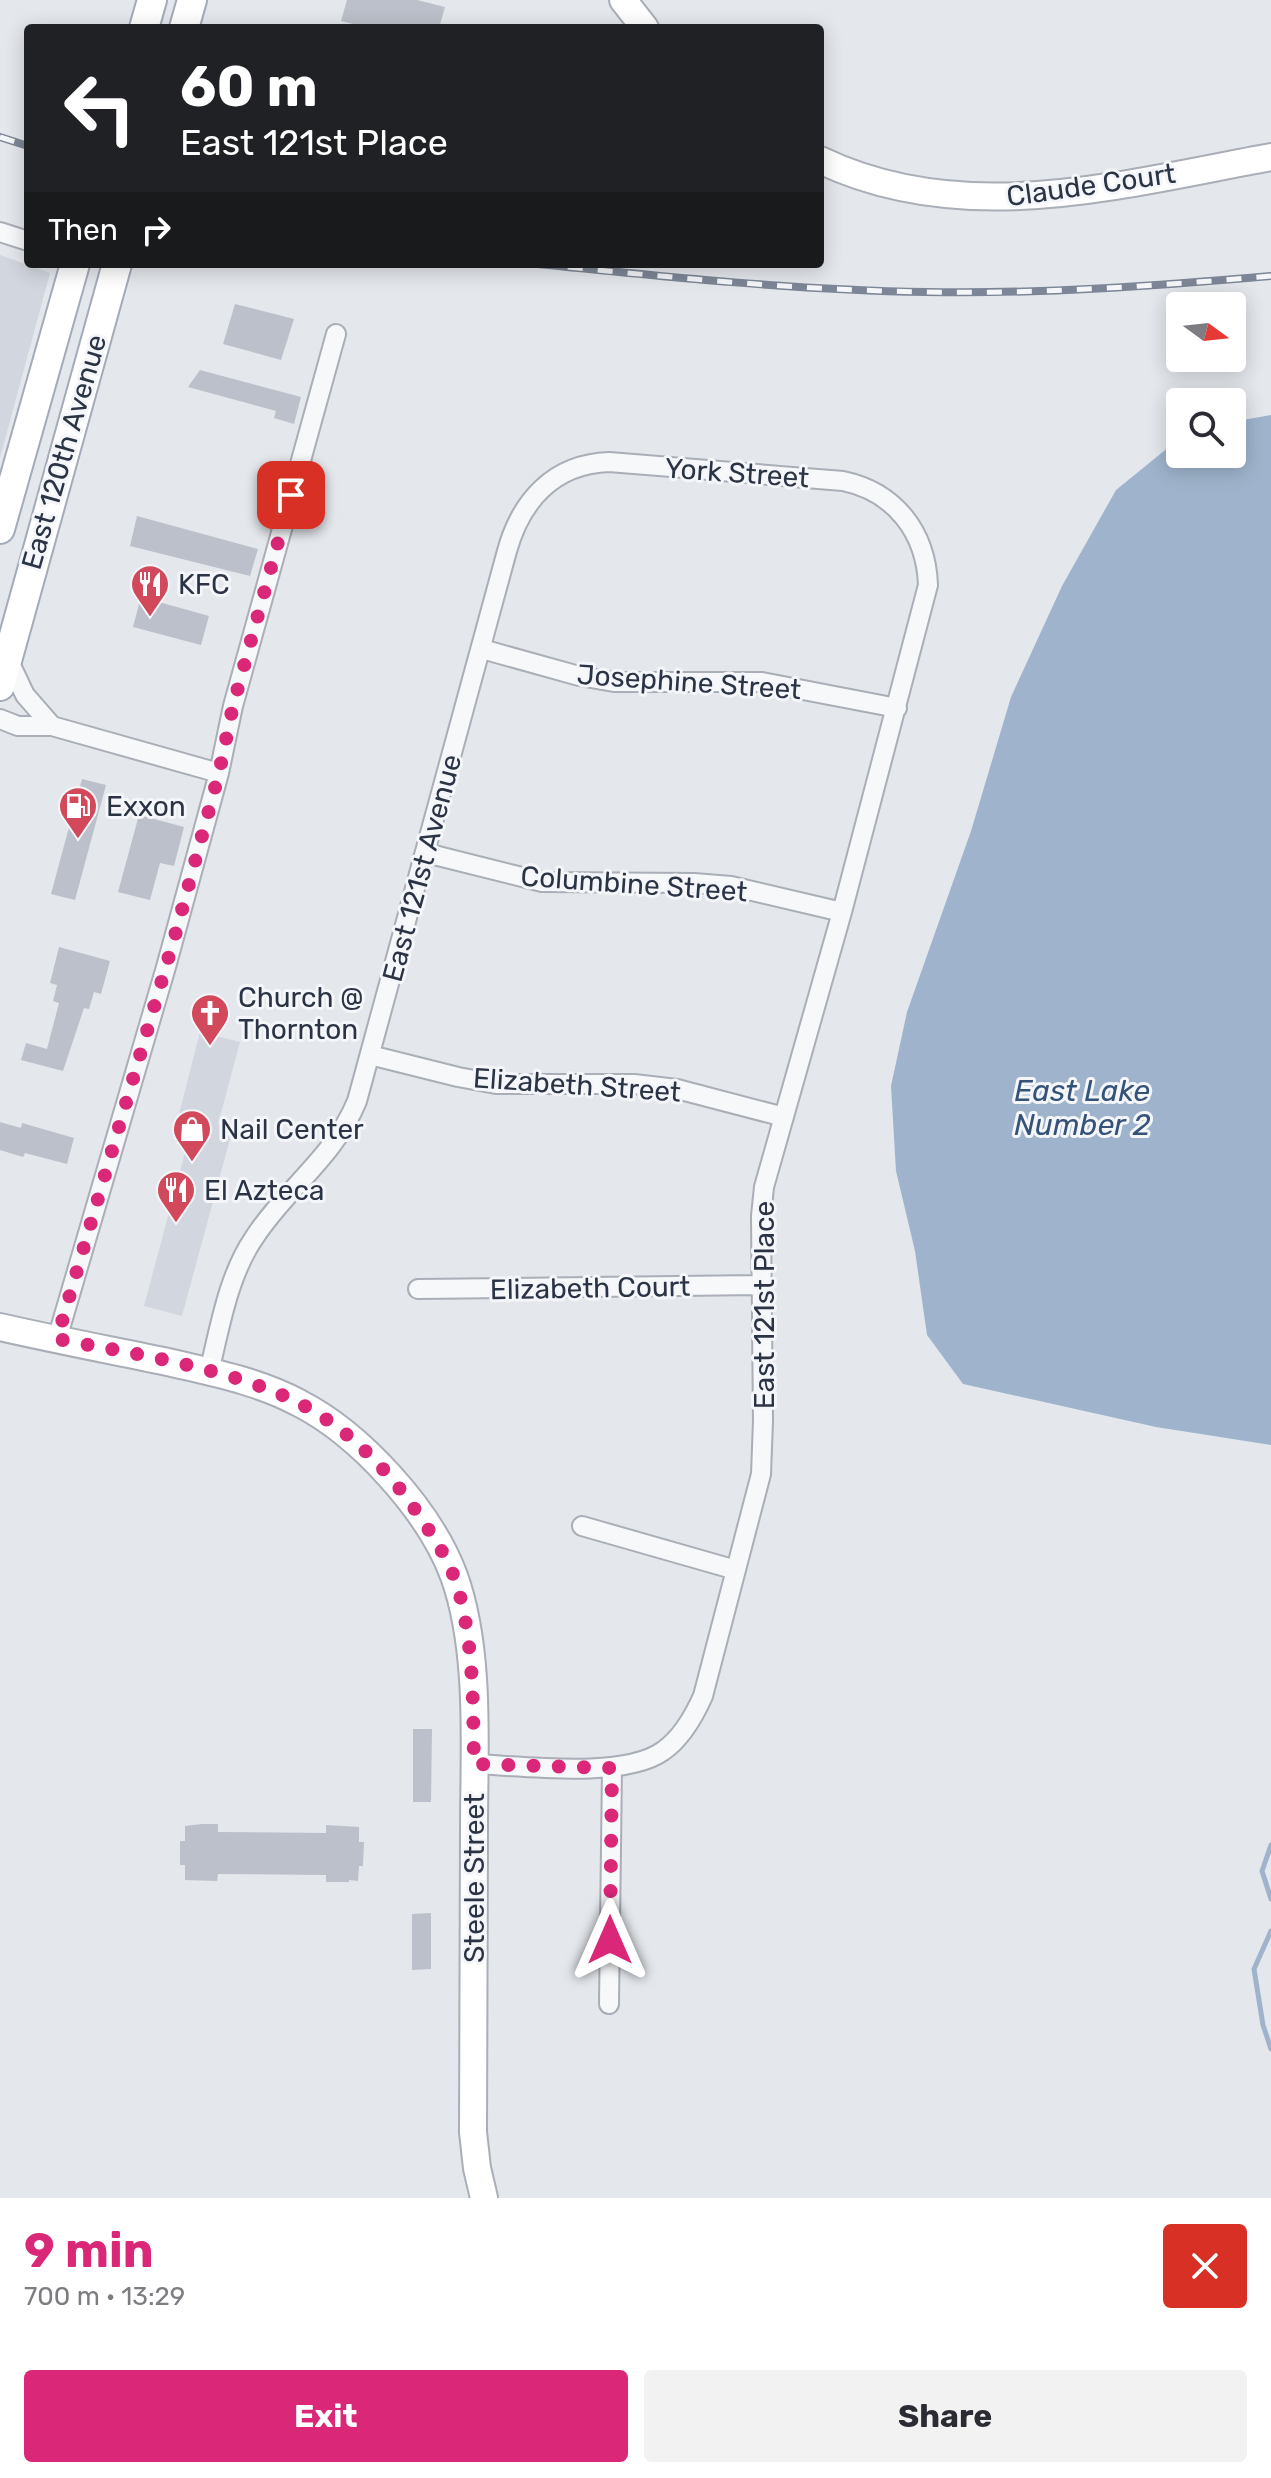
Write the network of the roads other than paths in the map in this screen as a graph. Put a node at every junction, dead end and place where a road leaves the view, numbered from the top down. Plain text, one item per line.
1 (152, 0) edge
2 (192, 0) edge
3 (623, 0) edge
4 (145, 24) edge
5 (185, 24) edge
6 (642, 24) edge
7 (1271, 157) edge
8 (824, 162) edge
9 (0, 232) edge
10 (24, 240) edge
11 (74, 268) edge
12 (112, 268) edge
13 (336, 334) dead end
14 (550, 481) joint
15 (912, 526) joint
16 (0, 529) edge
17 (482, 649) junction
18 (4, 672) edge
19 (897, 708) junction
20 (0, 719) edge
21 (52, 726) junction
22 (219, 773) junction
23 (426, 853) junction
24 (842, 912) junction
25 (370, 1055) junction
26 (784, 1117) junction
27 (761, 1285) junction
28 (418, 1289) dead end
29 (0, 1327) edge
30 (57, 1339) junction
31 (209, 1372) junction
32 (582, 1526) dead end
33 (736, 1570) junction
34 (474, 1764) junction
35 (612, 1768) junction
36 (609, 2004) dead end
37 (484, 2198) edge

1 - 4 main road
2 - 5 main road
3 - 6 street
7 - 8 street, Claude Court
9 - 10 street
11 - 16 main road, East 120th Avenue
12 - 18 main road, East 120th Avenue
13 - 22 street
14 - 15 street, York Street
14 - 17 street, East 121st Avenue
15 - 19 street, East 121st Place
17 - 19 street, Josephine Street
17 - 23 street, East 121st Avenue
18 - 21 street
19 - 24 street, East 121st Place
20 - 21 street
21 - 22 street
22 - 30 street
23 - 24 street, Columbine Street
23 - 25 street, East 121st Avenue
24 - 26 street, East 121st Place
25 - 26 street, Elizabeth Street
25 - 31 street, East 121st Avenue
26 - 27 street, East 121st Place
27 - 28 street, Elizabeth Court
27 - 33 street, East 121st Place
29 - 30 street, Steele Street
30 - 31 street, Steele Street
31 - 34 street, Steele Street
32 - 33 street
33 - 35 street, East 121st Place
34 - 35 street, East 121st Place
34 - 37 street, Steele Street
35 - 36 street

